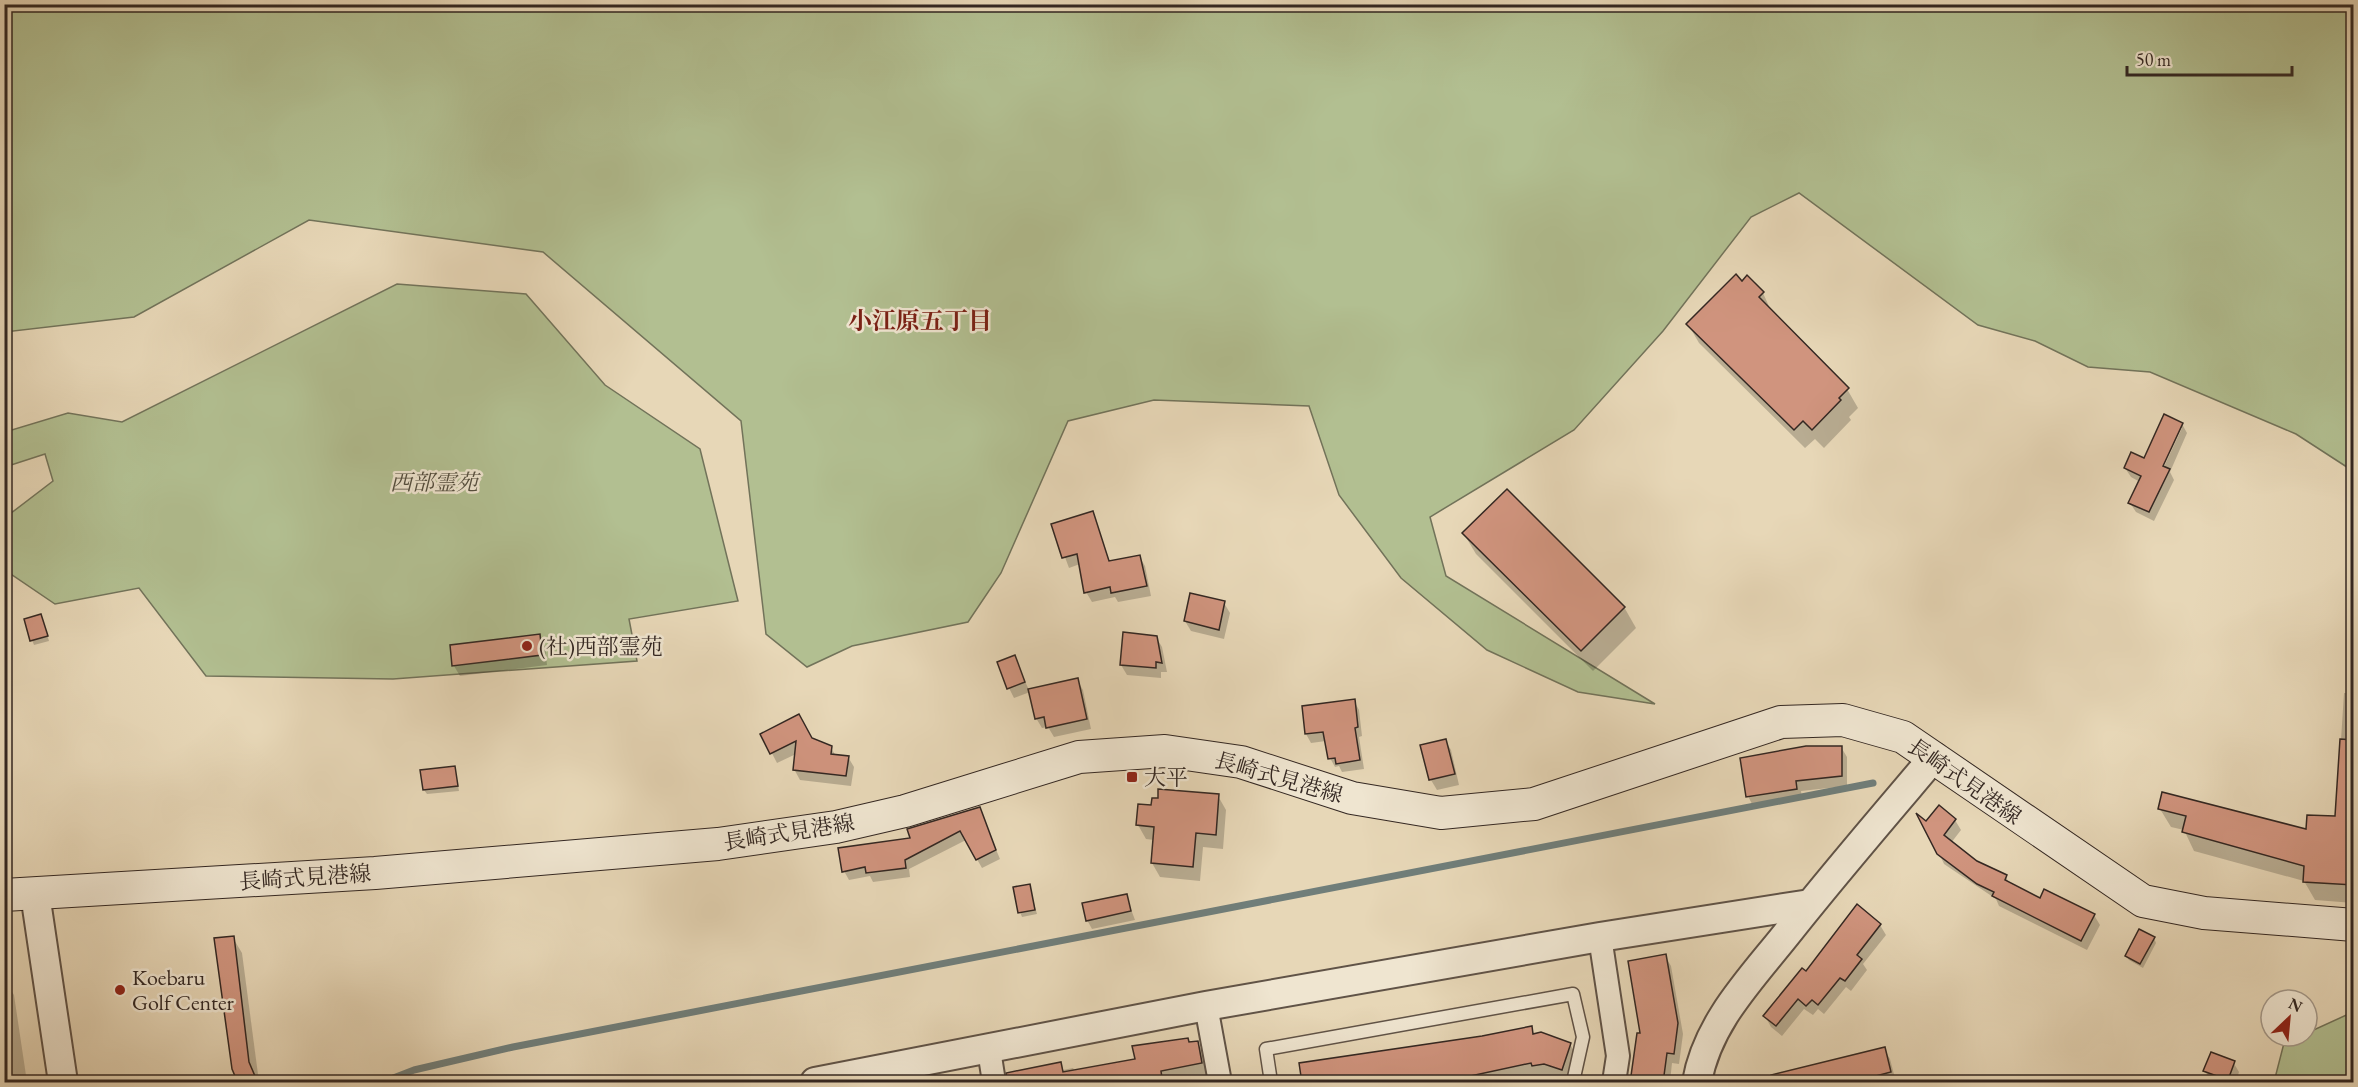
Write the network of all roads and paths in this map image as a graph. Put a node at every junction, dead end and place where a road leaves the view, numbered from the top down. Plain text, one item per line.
1 (1934, 757) junction
2 (20, 894) edge
3 (1810, 904) junction
4 (2354, 925) edge
5 (1600, 937) junction
6 (1206, 1006) junction
7 (989, 1050) junction
8 (63, 1083) edge
9 (815, 1083) edge
10 (994, 1083) edge
11 (1220, 1083) edge
12 (1270, 1083) edge
13 (1573, 1083) edge
14 (1614, 1083) edge
15 (1697, 1083) edge

1 - 2 main road, 長崎式見港線
1 - 3 street
1 - 4 main road, 長崎式見港線
2 - 8 street
3 - 5 street
3 - 15 street
5 - 6 street
5 - 14 street
6 - 7 street
6 - 11 street
7 - 9 street
7 - 10 street
12 - 13 lane

